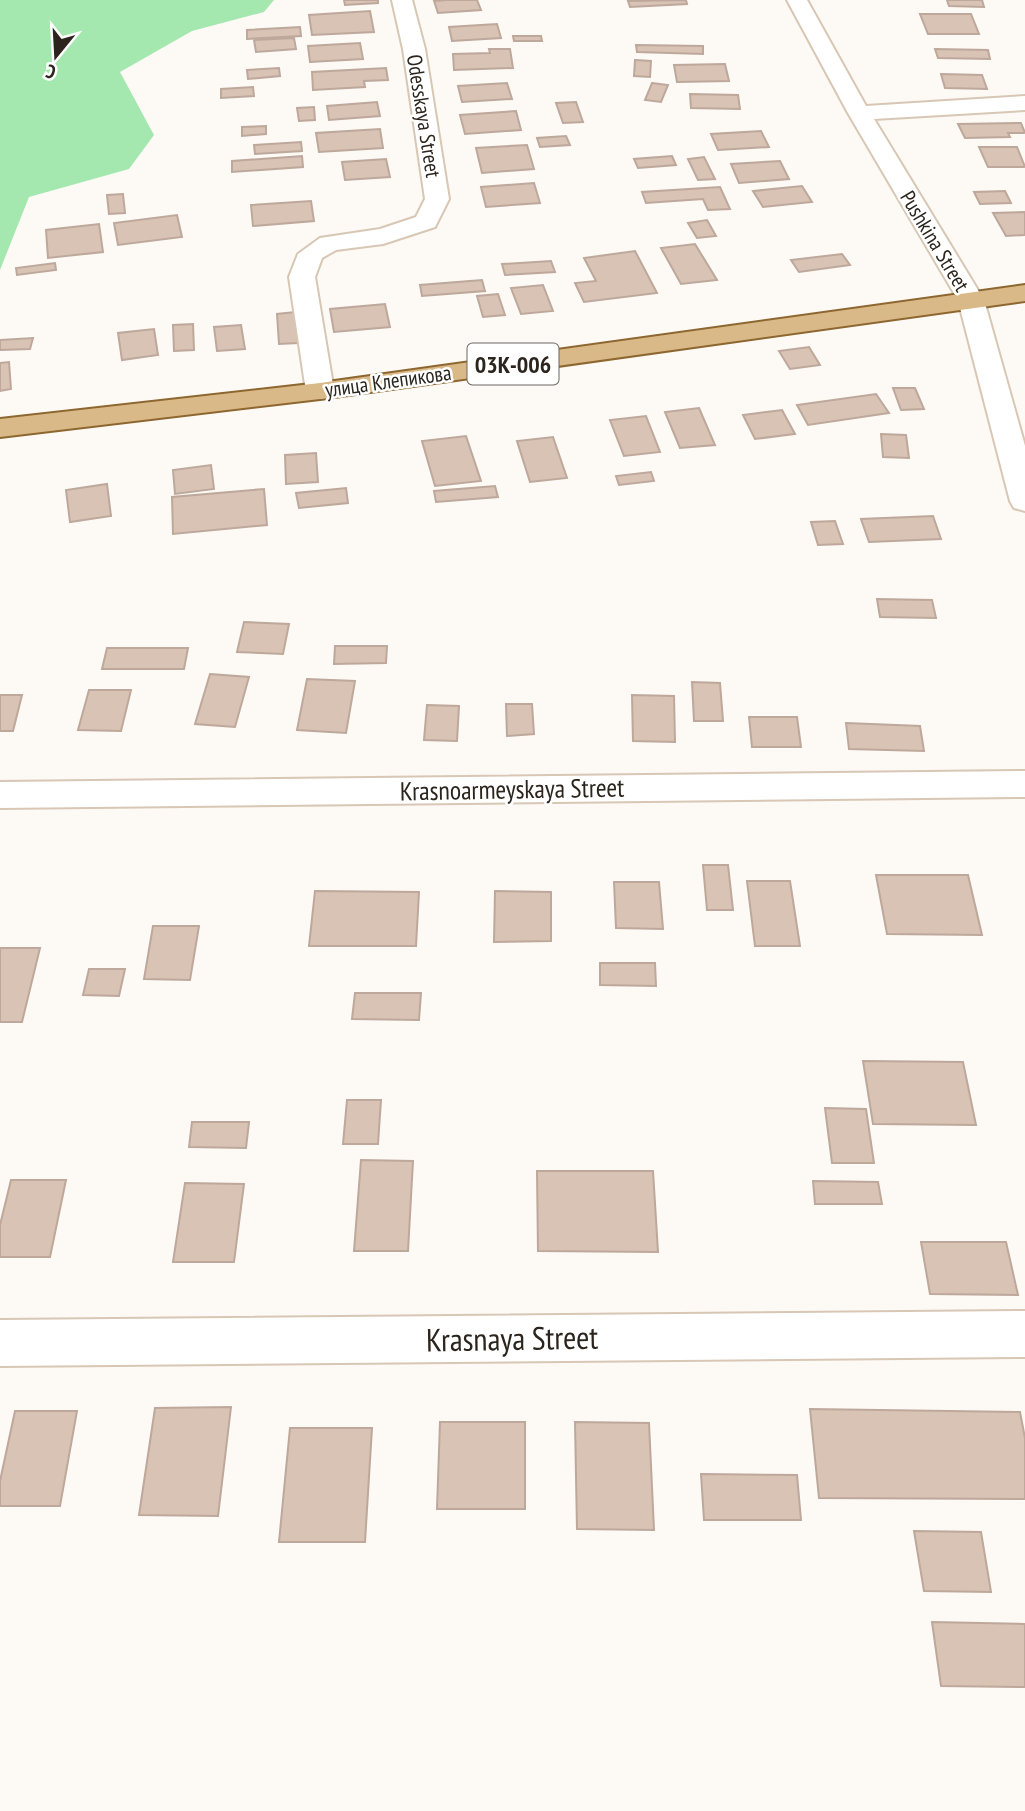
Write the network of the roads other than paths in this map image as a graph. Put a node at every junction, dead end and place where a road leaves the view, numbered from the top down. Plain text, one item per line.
1 (402, 0) edge
2 (797, 0) edge
3 (1025, 103) edge
4 (859, 113) junction
5 (1025, 293) edge
6 (971, 300) junction
7 (320, 391) junction
8 (0, 428) edge
9 (1025, 501) edge
10 (1025, 784) edge
11 (0, 795) edge
12 (1025, 1334) edge
13 (0, 1343) edge

1 - 7 street, Odesskaya Street
2 - 4 street, Pushkina Street
3 - 4 street
4 - 6 street, Pushkina Street
5 - 6 main road, улица Клепикова / 03К-006
6 - 7 main road, улица Клепикова / 03К-006
6 - 9 street, Pushkina Street
7 - 8 main road, улица Клепикова / 03К-006
10 - 11 street, Krasnoarmeyskaya Street
12 - 13 street, Krasnaya Street

